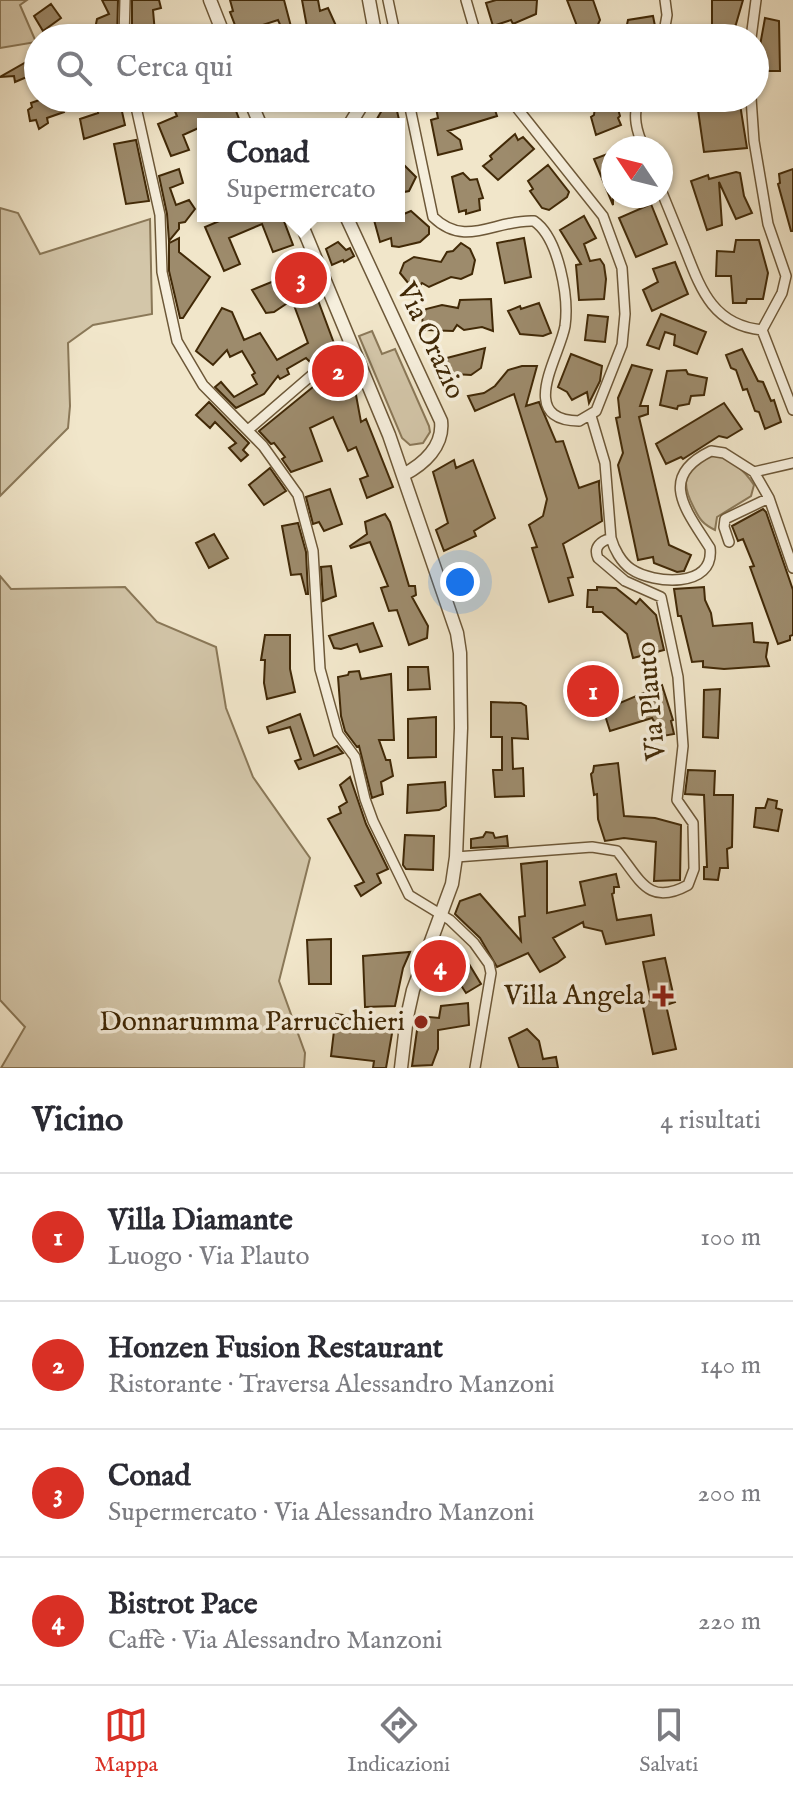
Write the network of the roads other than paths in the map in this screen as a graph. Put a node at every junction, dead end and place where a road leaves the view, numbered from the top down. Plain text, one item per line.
1 (125, 0) edge
2 (210, 0) edge
3 (369, 0) edge
4 (388, 0) edge
5 (466, 0) edge
6 (665, 0) edge
7 (756, 0) edge
8 (124, 24) edge
9 (219, 24) edge
10 (373, 24) edge
11 (393, 24) edge
12 (473, 24) edge
13 (665, 24) edge
14 (753, 24) edge
15 (137, 112) edge
16 (411, 112) edge
17 (520, 112) edge
18 (635, 112) edge
19 (752, 112) edge
20 (639, 136) edge
21 (668, 208) edge
22 (300, 222) edge
23 (349, 222) edge
24 (762, 330) junction
25 (349, 343) junction
26 (793, 410) edge
27 (591, 416) junction
28 (248, 430) junction
29 (793, 463) edge
30 (754, 472) junction
31 (403, 475) junction
32 (769, 498) junction
33 (611, 538) junction
34 (729, 542) dead end
35 (793, 568) edge
36 (456, 857) junction
37 (442, 914) junction
38 (401, 1068) edge
39 (475, 1068) edge

1 - 8 street
2 - 9 street
3 - 10 street
4 - 11 street
5 - 12 street
6 - 13 street
7 - 14 street
15 - 28 street
16 - 27 street
17 - 27 street
18 - 20 street
19 - 24 street
21 - 24 street
22 - 25 street
23 - 31 street, Via Orazio
24 - 26 street
25 - 28 street
25 - 31 street
27 - 33 street, Via Plauto
28 - 37 street
29 - 30 street
30 - 32 street
30 - 33 street, Via Plauto
31 - 36 street
32 - 34 street
32 - 35 street
33 - 36 street, Via Plauto
36 - 37 street
37 - 38 street
37 - 39 street

